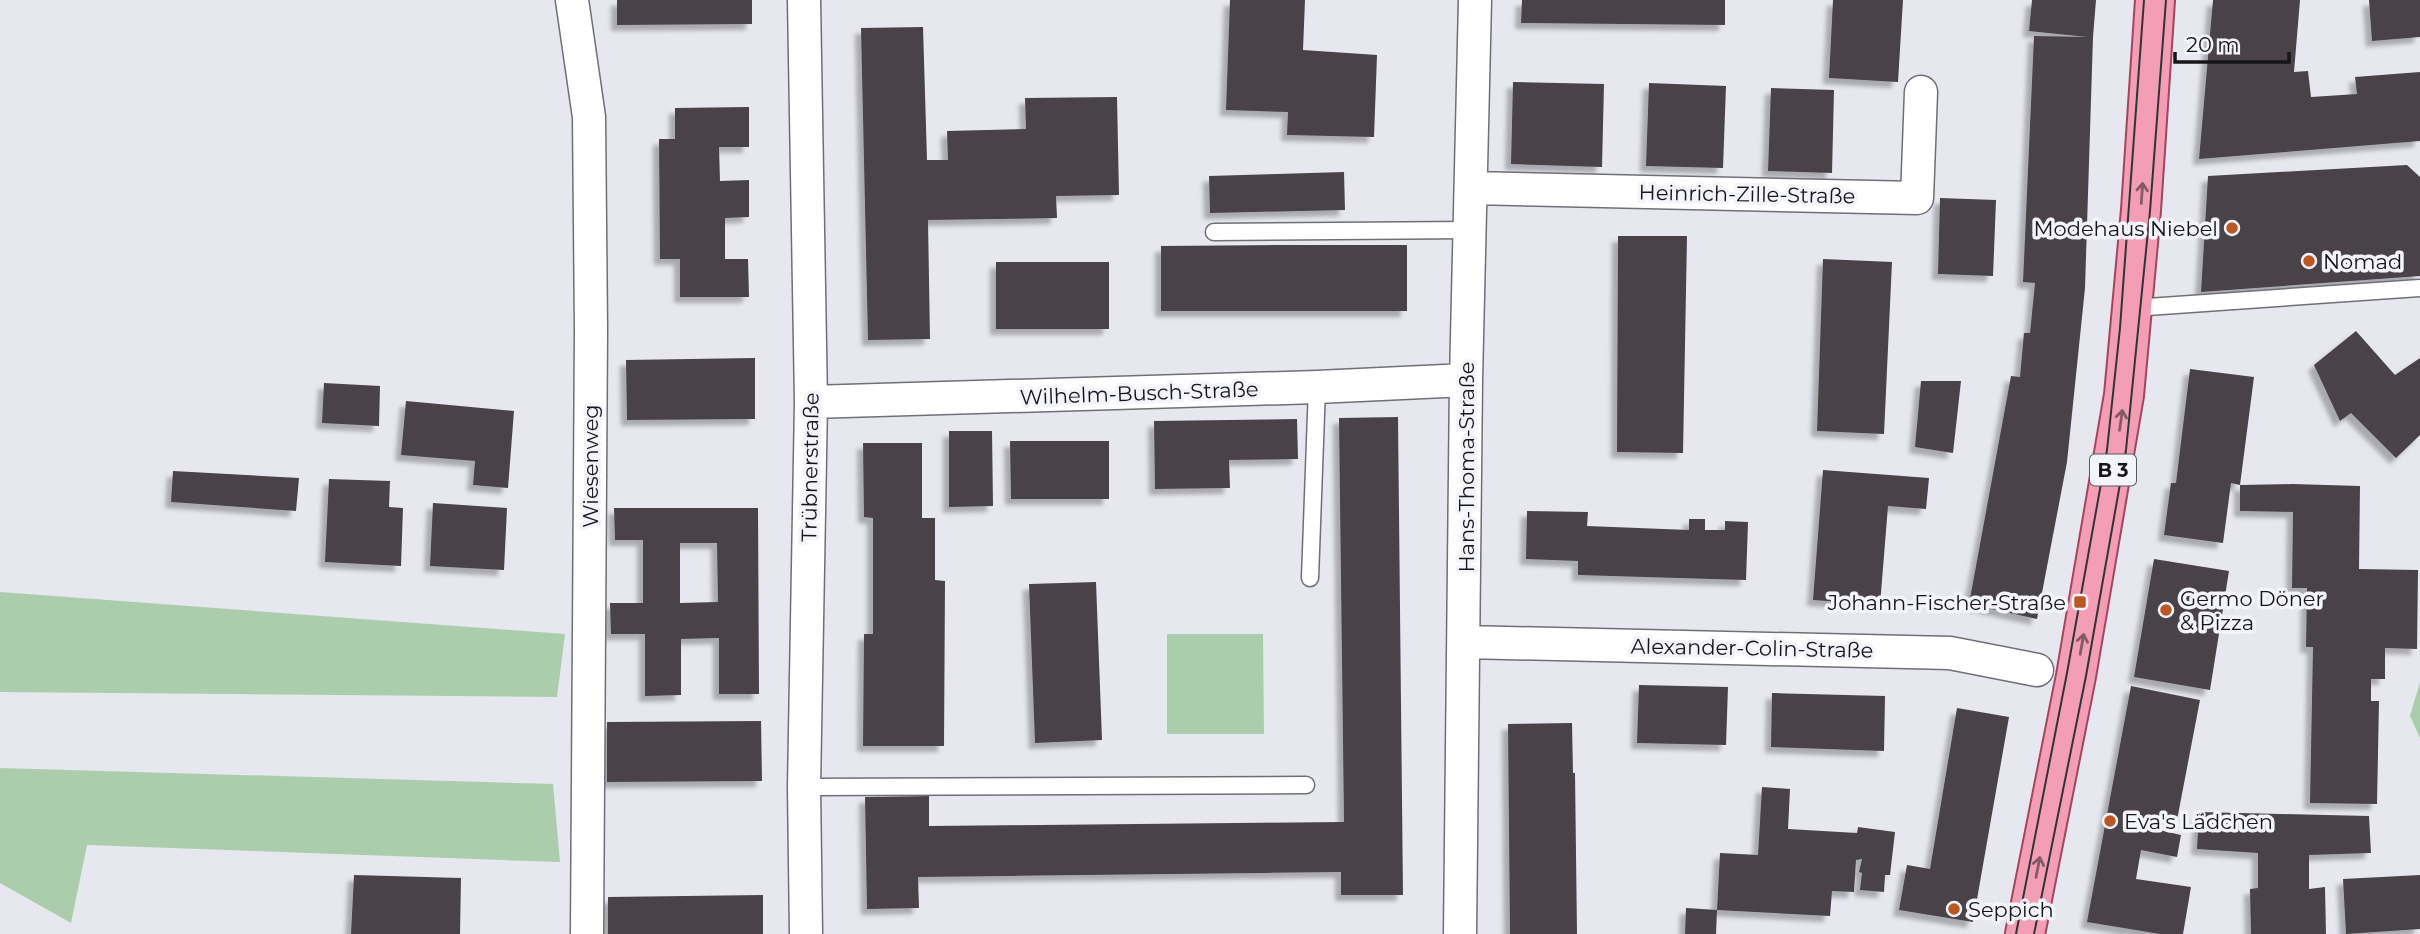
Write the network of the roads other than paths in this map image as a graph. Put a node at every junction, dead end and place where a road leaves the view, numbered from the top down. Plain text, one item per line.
1 (572, 0) edge
2 (804, 0) edge
3 (1475, 0) edge
4 (2155, 0) edge
5 (1921, 92) dead end
6 (1471, 188) junction
7 (1470, 230) junction
8 (1213, 232) dead end
9 (2420, 288) edge
10 (2132, 308) junction
11 (1466, 380) junction
12 (1317, 387) junction
13 (811, 402) junction
14 (1310, 578) dead end
15 (1465, 642) junction
16 (2037, 670) dead end
17 (1306, 785) dead end
18 (804, 787) junction
19 (587, 934) edge
20 (806, 934) edge
21 (1460, 934) edge
22 (2025, 934) edge

1 - 19 street, Wiesenweg
2 - 13 street, Trübnerstraße
3 - 6 street, Hans-Thoma-Straße
10 -> 4 main road, B 3
5 - 6 street, Heinrich-Zille-Straße
6 - 7 street, Hans-Thoma-Straße
7 - 8 lane
7 - 11 street, Hans-Thoma-Straße
9 - 10 lane
22 -> 10 main road, B 3
11 - 12 street, Wilhelm-Busch-Straße
11 - 15 street, Hans-Thoma-Straße
12 - 13 street, Wilhelm-Busch-Straße
12 - 14 lane
13 - 18 street, Trübnerstraße
15 - 16 street, Alexander-Colin-Straße
15 - 21 street, Hans-Thoma-Straße
17 - 18 lane
18 - 20 street, Trübnerstraße

